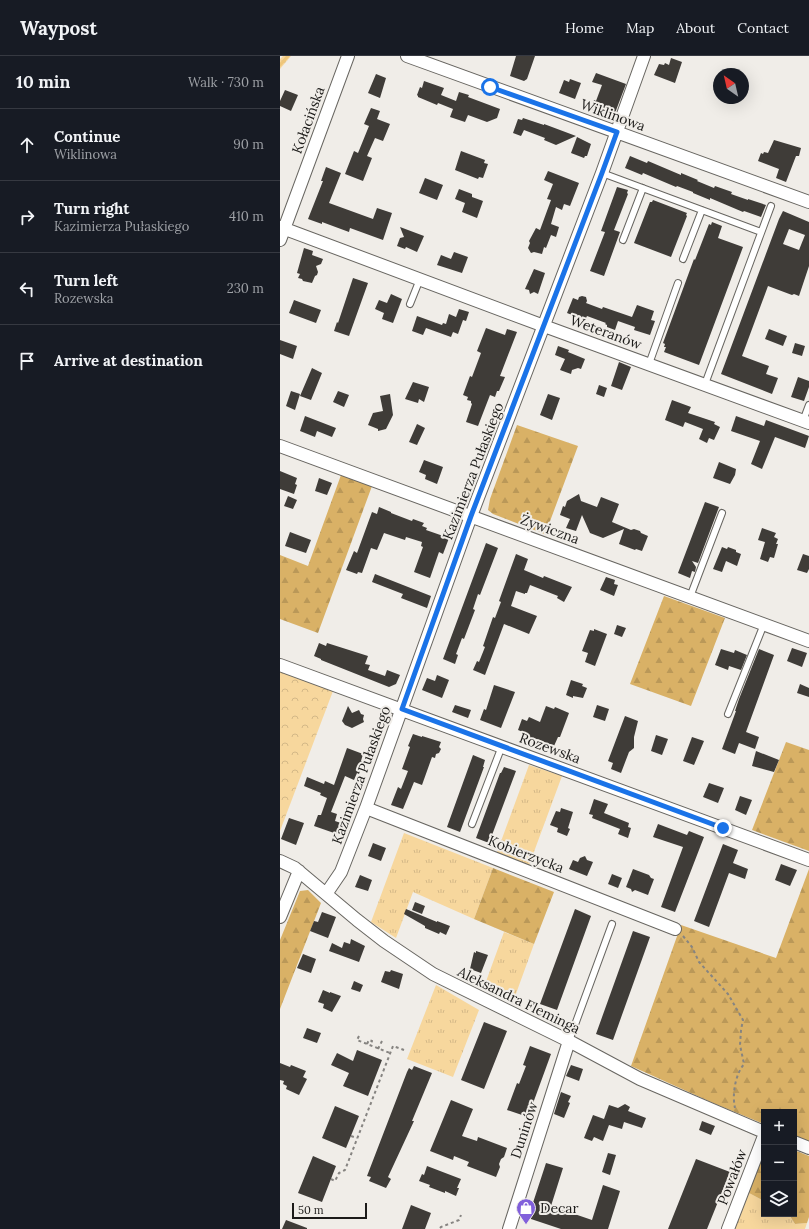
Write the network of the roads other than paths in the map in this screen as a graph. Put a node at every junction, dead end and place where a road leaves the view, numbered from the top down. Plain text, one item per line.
1 (348, 56) edge
2 (407, 56) edge
3 (644, 56) edge
4 (617, 132) junction
5 (602, 173) junction
6 (643, 188) junction
7 (809, 202) edge
8 (771, 206) dead end
9 (702, 210) junction
10 (282, 228) edge
11 (761, 232) junction
12 (280, 240) edge
13 (623, 240) dead end
14 (683, 260) dead end
15 (420, 279) junction
16 (678, 283) dead end
17 (410, 304) dead end
18 (544, 326) junction
19 (648, 364) junction
20 (705, 384) junction
21 (809, 405) edge
22 (806, 422) edge
23 (280, 446) edge
24 (722, 513) dead end
25 (471, 516) junction
26 (690, 597) junction
27 (764, 624) junction
28 (809, 640) edge
29 (280, 665) edge
30 (402, 709) junction
31 (728, 714) dead end
32 (502, 746) junction
33 (366, 808) junction
34 (472, 824) dead end
35 (809, 860) edge
36 (280, 862) edge
37 (299, 871) junction
38 (326, 894) junction
39 (280, 917) edge
40 (612, 924) dead end
41 (673, 928) road end
42 (569, 1041) junction
43 (761, 1131) edge
44 (797, 1143) edge
45 (761, 1144) edge
46 (809, 1148) edge
47 (509, 1229) edge
48 (728, 1229) edge

1 - 10 street, Kołacińska
2 - 4 street, Wiklinowa
3 - 4 street, Kazimierza Pułaskiego
4 - 5 street, Kazimierza Pułaskiego
4 - 7 street, Wiklinowa
5 - 6 lane
5 - 18 street, Kazimierza Pułaskiego
6 - 9 lane
6 - 13 lane
8 - 11 lane
9 - 11 lane
9 - 14 lane
10 - 12 street, Kołacińska
10 - 15 street, Weteranów
11 - 20 lane
15 - 17 lane
15 - 18 street, Weteranów
16 - 19 lane
18 - 19 street, Weteranów
18 - 25 street, Kazimierza Pułaskiego
19 - 20 street, Weteranów
20 - 22 street, Weteranów
21 - 22 lane
23 - 25 street, Żywiczna
24 - 26 lane
25 - 26 street, Żywiczna
25 - 30 street, Kazimierza Pułaskiego
26 - 27 street, Żywiczna
27 - 28 street, Żywiczna
27 - 31 lane
29 - 30 street, Rozewska
30 - 32 street, Rozewska
30 - 33 street, Kazimierza Pułaskiego
32 - 34 lane
32 - 35 street, Rozewska
33 - 38 street, Kazimierza Pułaskiego
33 - 41 street, Kobierzycka
36 - 37 street, Aleksandra Fleminga
37 - 38 street, Aleksandra Fleminga
37 - 39 street
38 - 42 street, Aleksandra Fleminga
40 - 42 lane
42 - 43 street, Aleksandra Fleminga
42 - 47 street, Duninów
44 - 46 street
45 - 48 street, Powałów

